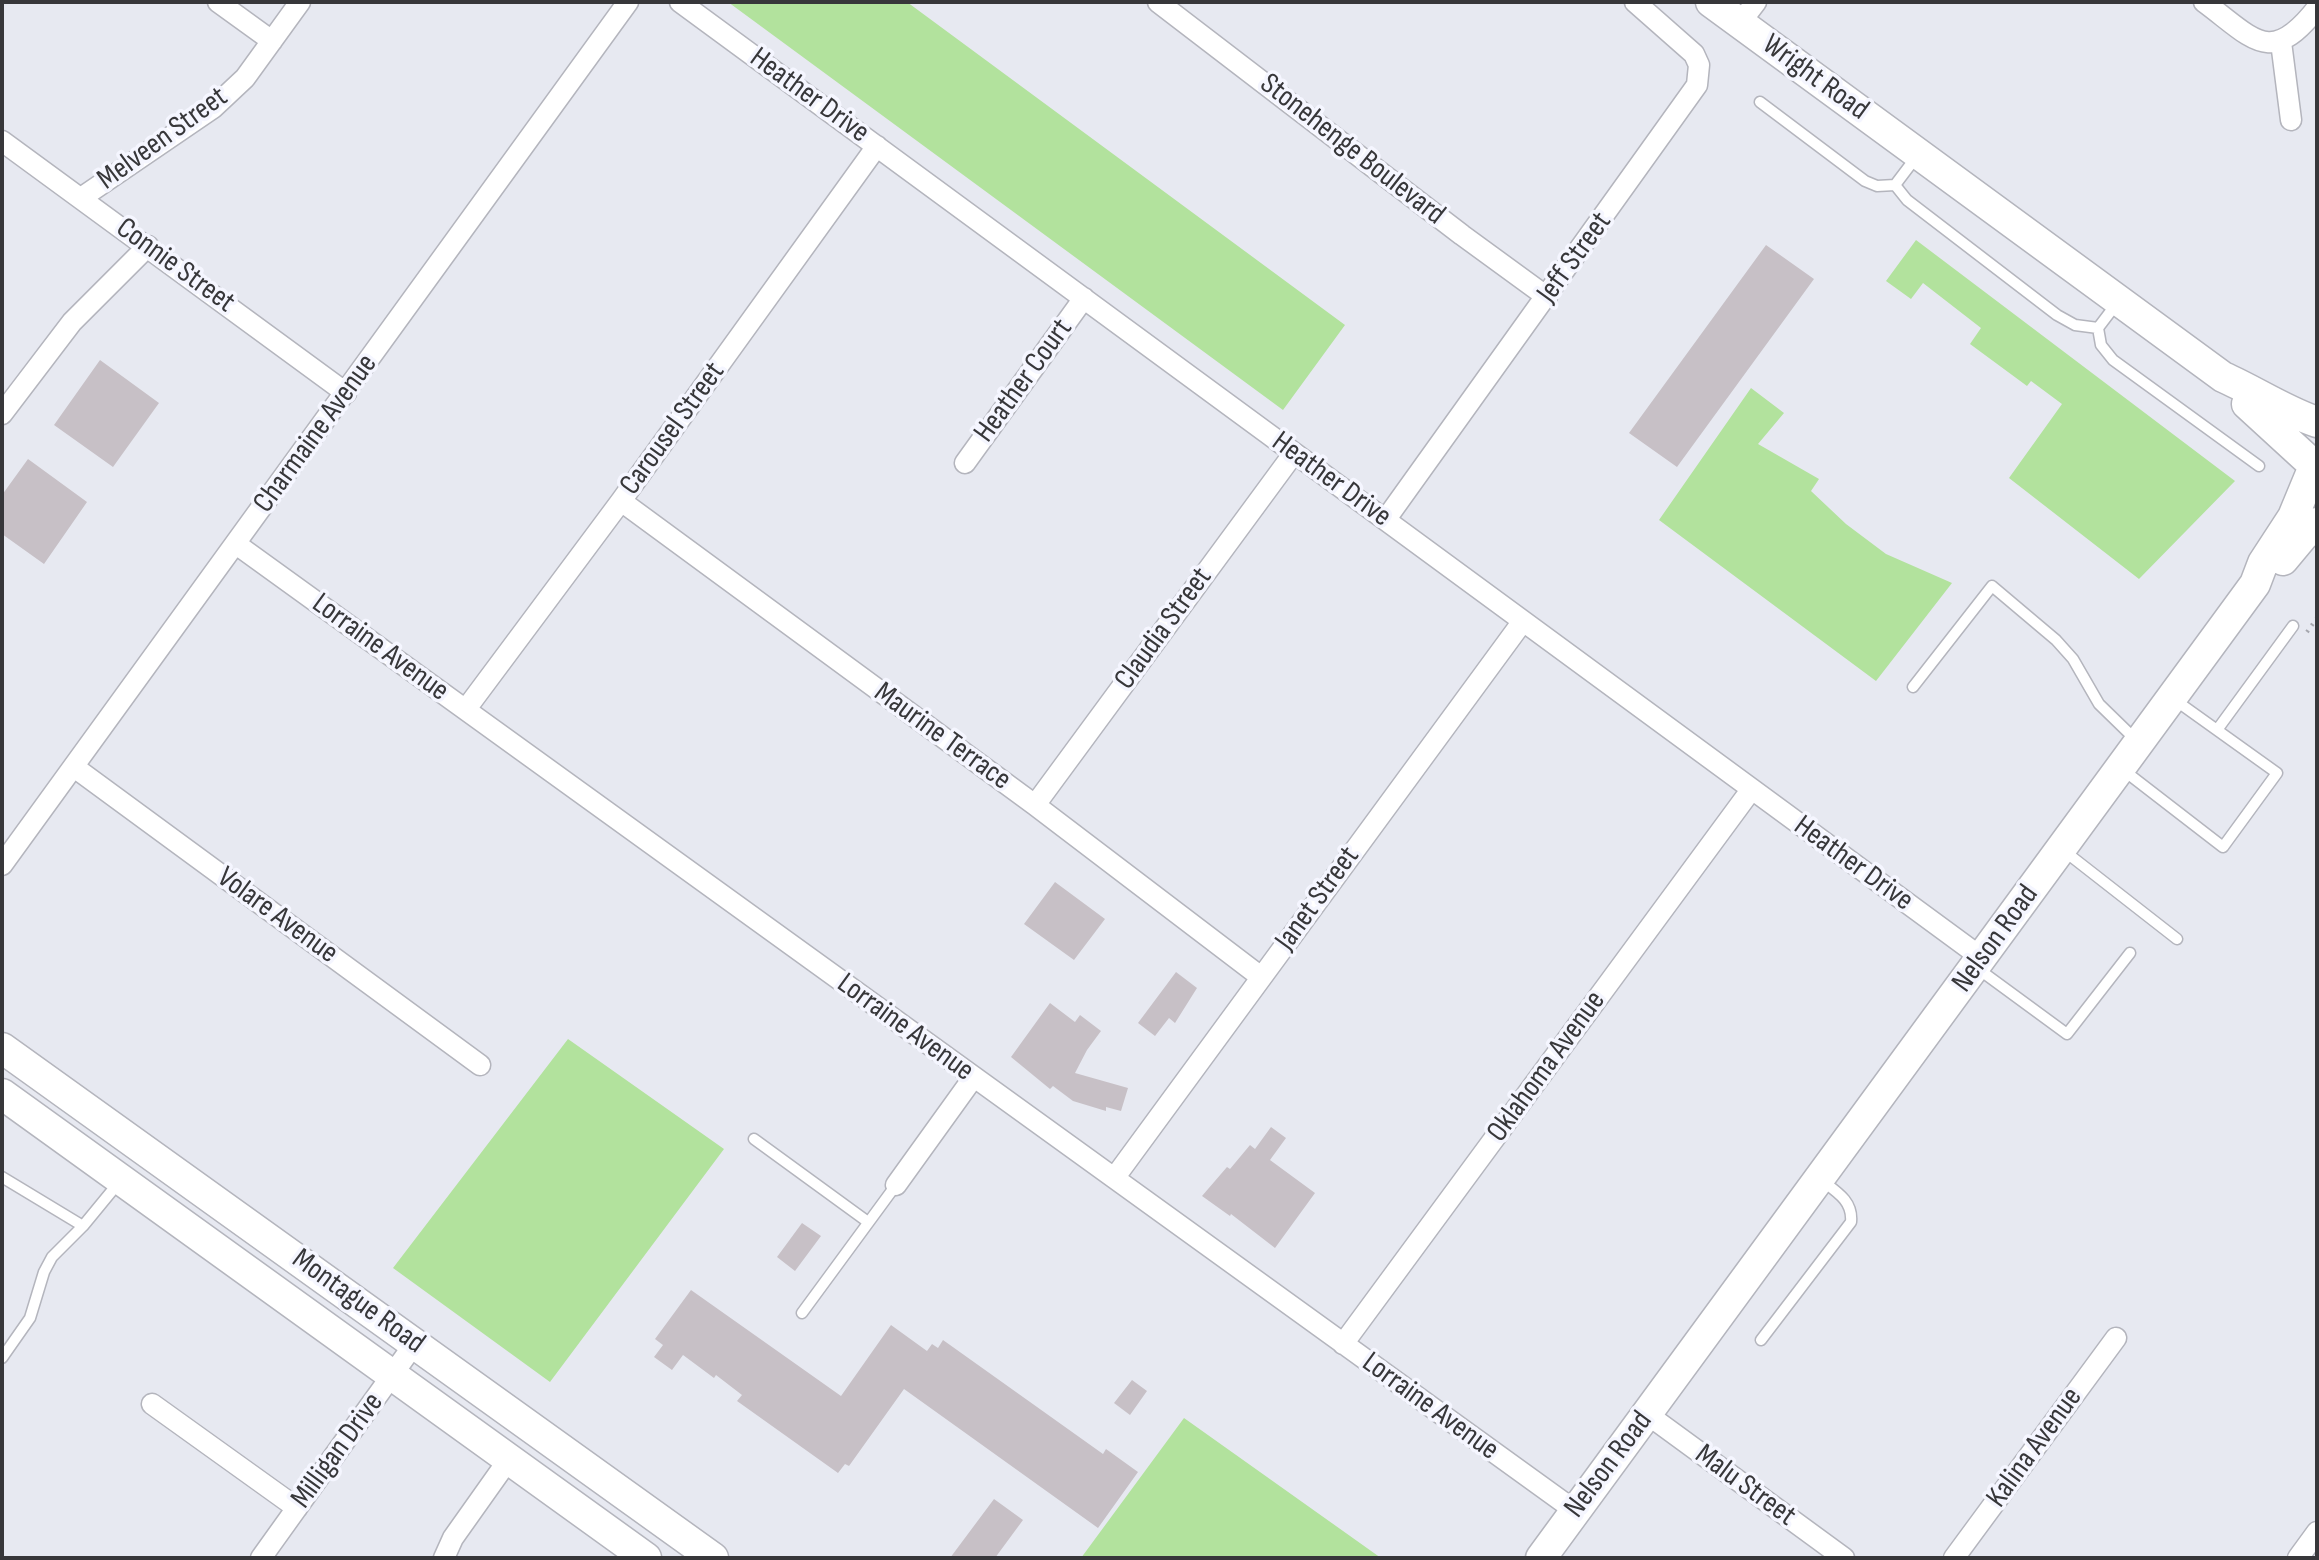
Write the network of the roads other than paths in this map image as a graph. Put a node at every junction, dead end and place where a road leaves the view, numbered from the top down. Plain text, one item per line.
1 (218, 2) edge
2 (300, 2) edge
3 (628, 2) edge
4 (680, 2) edge
5 (1158, 2) edge
6 (1635, 2) edge
7 (1711, 2) edge
8 (2204, 2) edge
9 (2317, 8) edge
10 (1748, 13) edge
11 (272, 41) junction
12 (2281, 42) junction
13 (1760, 102) dead end
14 (2291, 120) dead end
15 (2, 141) edge
16 (877, 146) junction
17 (1919, 153) junction
18 (1895, 185) junction
19 (81, 198) junction
20 (148, 246) junction
21 (1547, 297) junction
22 (1084, 298) junction
23 (2118, 302) junction
24 (2098, 328) junction
25 (2223, 377) junction
26 (346, 393) junction
27 (2, 414) edge
28 (2317, 422) edge
29 (1294, 453) junction
30 (965, 463) dead end
31 (2313, 464) edge
32 (2259, 466) dead end
33 (621, 501) junction
34 (1386, 519) junction
35 (2317, 523) edge
36 (236, 544) junction
37 (2255, 584) junction
38 (1523, 621) junction
39 (2293, 626) dead end
40 (1913, 687) dead end
41 (2172, 698) junction
42 (466, 709) junction
43 (2217, 730) junction
44 (2139, 743) junction
45 (74, 767) junction
46 (2120, 768) junction
47 (1751, 790) junction
48 (1035, 805) junction
49 (2061, 849) junction
50 (2, 865) edge
51 (2177, 939) dead end
52 (2130, 953) dead end
53 (1979, 963) junction
54 (1261, 977) junction
55 (2, 1048) edge
56 (480, 1065) dead end
57 (973, 1078) junction
58 (2, 1094) edge
59 (754, 1139) dead end
60 (2, 1177) edge
61 (1115, 1177) junction
62 (1819, 1179) junction
63 (121, 1180) junction
64 (896, 1185) joint
65 (868, 1222) junction
66 (83, 1226) junction
67 (802, 1313) dead end
68 (2116, 1338) dead end
69 (1761, 1340) dead end
70 (415, 1343) junction
71 (1343, 1344) junction
72 (2, 1358) edge
73 (391, 1376) junction
74 (152, 1404) dead end
75 (1647, 1414) junction
76 (509, 1459) junction
77 (297, 1508) junction
78 (1574, 1510) junction
79 (2317, 1532) edge
80 (261, 1558) edge
81 (444, 1558) edge
82 (646, 1558) edge
83 (713, 1558) edge
84 (1541, 1558) edge
85 (1844, 1558) edge
86 (1954, 1558) edge
87 (2298, 1558) edge

1 - 11 street
2 - 11 street, Melveen Street
3 - 26 street, Charmaine Avenue
4 - 16 street, Heather Drive
5 - 21 street, Stonehenge Boulevard
6 - 21 street, Jeff Street
7 - 10 main road, Wright Road
8 - 12 street
9 - 12 street
10 - 17 main road, Wright Road
11 - 19 street, Melveen Street
12 - 14 street
13 - 18 lane, Wright Road
15 - 19 street, Connie Street
16 - 22 street, Heather Drive
16 - 33 street, Carousel Street
17 - 18 lane
17 - 23 main road, Wright Road
18 - 24 lane, Wright Road
19 - 20 street, Connie Street
20 - 26 street, Connie Street
20 - 27 street
21 - 34 street, Jeff Street
22 - 29 street, Heather Drive
22 - 30 street, Heather Court
23 - 24 lane
23 - 25 main road, Wright Road
24 - 32 lane
25 - 28 main road, Wright Road
25 - 31 main road, Wright Road
26 - 36 street, Charmaine Avenue
29 - 34 street, Heather Drive
29 - 48 street, Claudia Street
31 - 37 main road, Nelson Road
33 - 42 street, Carousel Street
33 - 48 street, Maurine Terrace
34 - 38 street, Heather Drive
35 - 37 main road, Nelson Road
36 - 42 street, Lorraine Avenue
36 - 45 street, Charmaine Avenue
37 - 41 main road, Nelson Road
38 - 47 street, Heather Drive
38 - 54 street, Janet Street
39 - 43 lane
40 - 44 lane
41 - 43 lane
41 - 44 main road, Nelson Road
42 - 57 street, Lorraine Avenue
43 - 46 lane
44 - 46 main road, Nelson Road
45 - 50 street, Charmaine Avenue
45 - 56 street, Volare Avenue
46 - 49 main road, Nelson Road
47 - 53 street, Heather Drive
47 - 71 street, Oklahoma Avenue
48 - 54 street, Maurine Terrace
49 - 51 lane
49 - 53 main road, Nelson Road
52 - 53 lane
53 - 62 main road, Nelson Road
54 - 61 street, Janet Street
55 - 70 main road, Montague Road
57 - 61 street, Lorraine Avenue
57 - 64 street
58 - 63 main road, Montague Road
59 - 65 lane
60 - 66 lane
61 - 71 street, Lorraine Avenue
62 - 69 lane
62 - 75 main road, Nelson Road
63 - 66 lane
63 - 73 main road, Montague Road
64 - 65 lane
65 - 67 lane
66 - 72 lane
68 - 86 street, Kalina Avenue
70 - 73 street, Milligan Drive
70 - 83 main road, Montague Road
71 - 78 street, Lorraine Avenue
73 - 76 main road, Montague Road
73 - 77 street, Milligan Drive
74 - 77 street
75 - 78 main road, Nelson Road
75 - 85 street, Malu Street
76 - 81 street
76 - 82 main road, Montague Road
77 - 80 street, Milligan Drive
78 - 84 main road, Nelson Road
79 - 87 street

